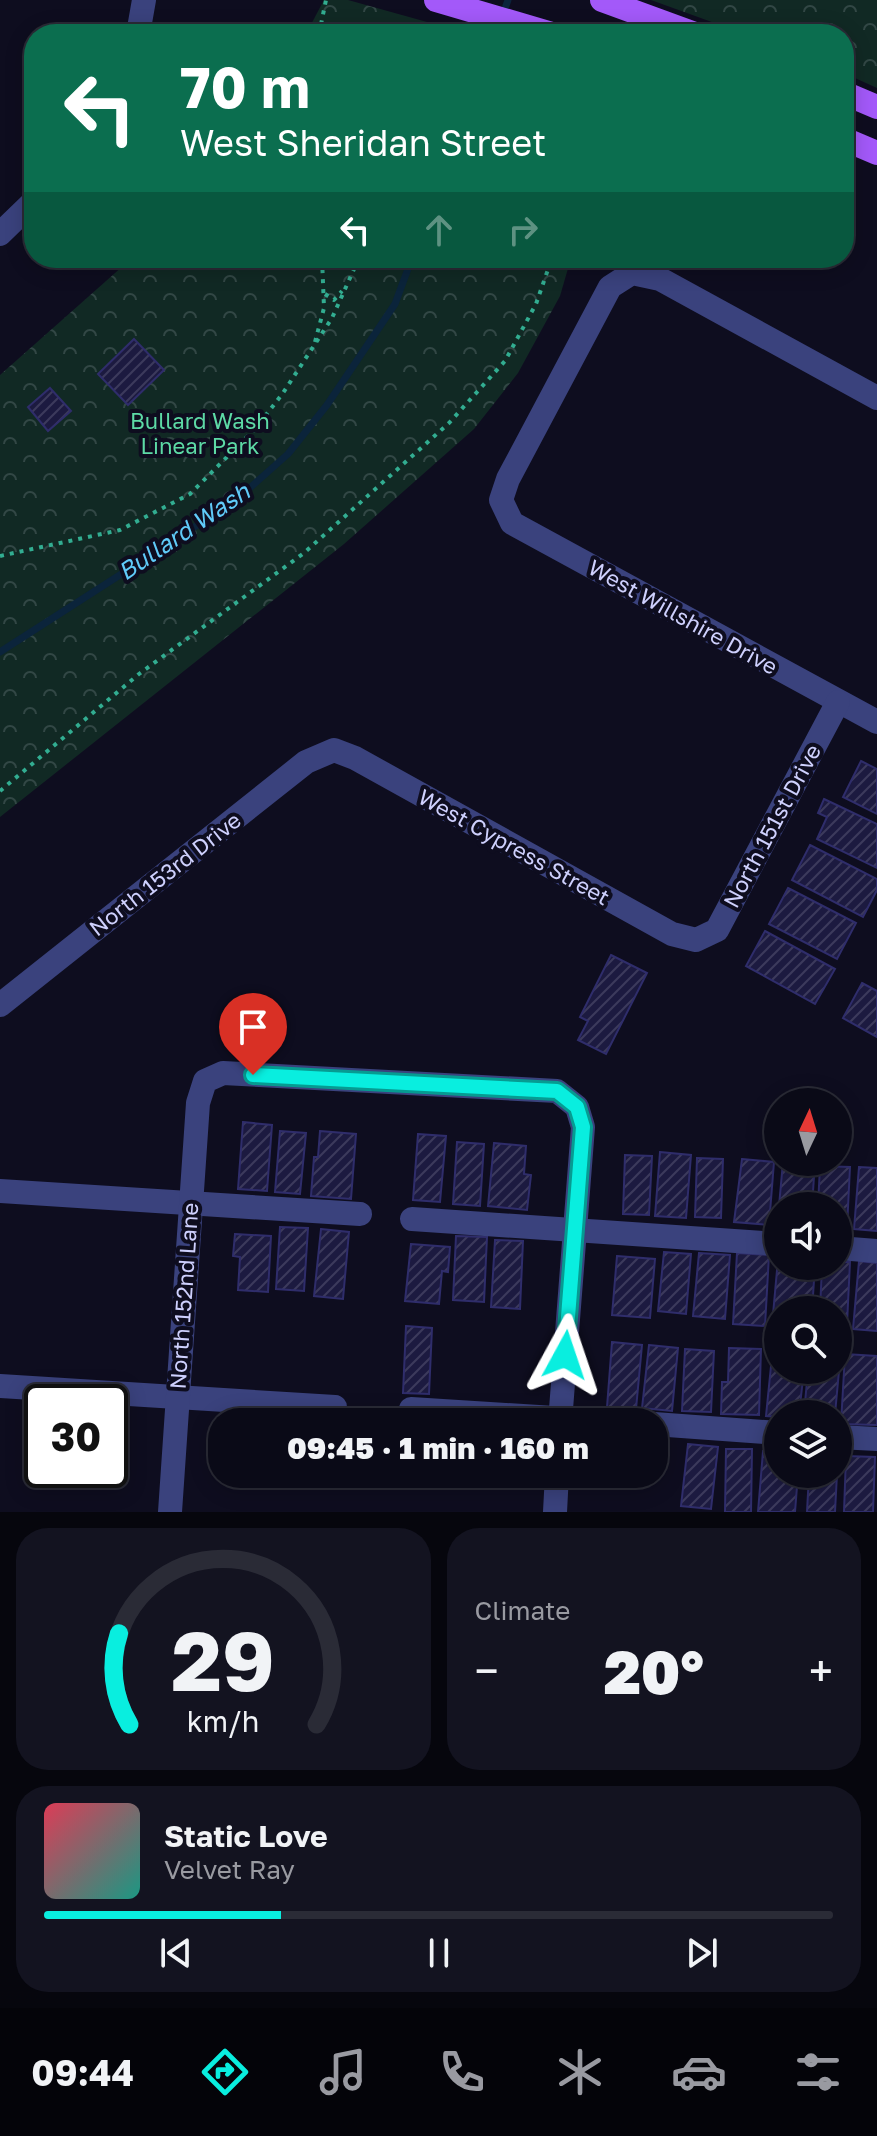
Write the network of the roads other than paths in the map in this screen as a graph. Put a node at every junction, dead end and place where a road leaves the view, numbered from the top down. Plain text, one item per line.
1 (144, 0) edge
2 (436, 0) edge
3 (602, 0) edge
4 (140, 24) edge
5 (518, 24) edge
6 (668, 24) edge
7 (854, 97) edge
8 (877, 107) edge
9 (854, 143) edge
10 (877, 153) edge
11 (24, 211) edge
12 (0, 234) edge
13 (877, 398) edge
14 (838, 702) junction
15 (877, 722) edge
16 (334, 750) joint
17 (696, 940) joint
18 (0, 1005) edge
19 (0, 1191) edge
20 (191, 1203) junction
21 (360, 1214) dead end
22 (412, 1219) dead end
23 (575, 1230) junction
24 (764, 1243) edge
25 (852, 1249) edge
26 (877, 1251) edge
27 (0, 1386) edge
28 (177, 1397) junction
29 (335, 1407) dead end
30 (561, 1408) edge
31 (668, 1425) edge
32 (764, 1432) edge
33 (852, 1438) edge
34 (877, 1439) edge
35 (556, 1488) edge
36 (170, 1512) edge
37 (555, 1512) edge

1 - 4 street
2 - 5 main road, bridge
3 - 6 main road
7 - 8 main road
9 - 10 main road
11 - 12 street
13 - 14 street, West Willshire Drive
14 - 15 street, West Willshire Drive
14 - 17 street, North 151st Drive
16 - 17 street, West Cypress Street
16 - 18 street, North 153rd Drive
19 - 20 street
20 - 21 street
20 - 23 street, North 152nd Lane
20 - 28 street, North 152nd Lane
22 - 23 street
23 - 24 street
23 - 30 street
25 - 26 street
27 - 28 street
28 - 29 street
28 - 36 street, North 152nd Lane
31 - 32 street
33 - 34 street
35 - 37 street

